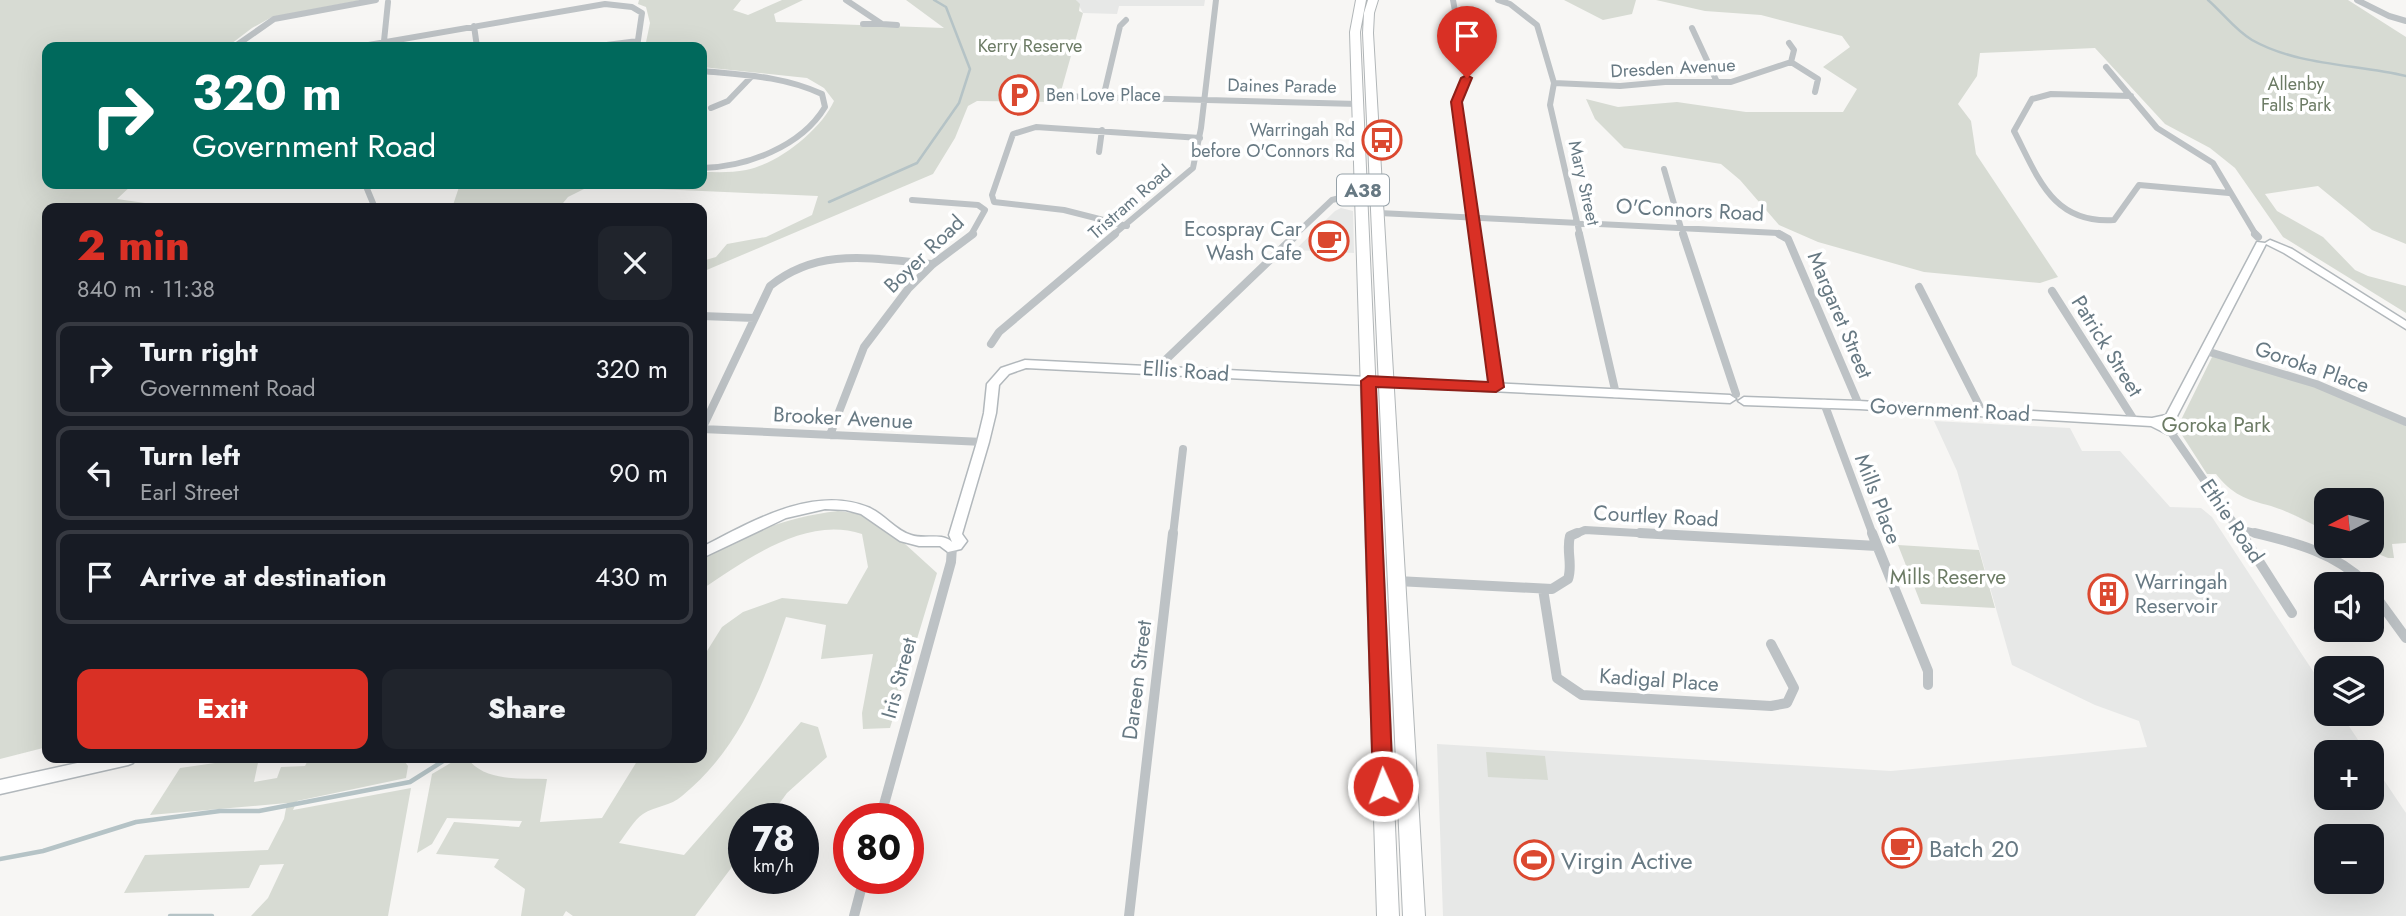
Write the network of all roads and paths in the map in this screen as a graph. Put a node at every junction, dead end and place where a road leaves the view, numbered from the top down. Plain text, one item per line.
1 (384, 0) edge
2 (846, 0) edge
3 (1216, 0) edge
4 (1373, 0) edge
5 (1454, 0) edge
6 (1498, 0) edge
7 (2357, 0) edge
8 (1360, 1) edge
9 (1126, 20) dead end
10 (2406, 21) edge
11 (863, 24) dead end
12 (882, 24) junction
13 (897, 25) dead end
14 (474, 26) junction
15 (1692, 29) dead end
16 (384, 41) junction
17 (241, 42) edge
18 (380, 42) edge
19 (476, 42) edge
20 (637, 42) edge
21 (1789, 43) dead end
22 (1791, 62) junction
23 (2106, 67) dead end
24 (707, 72) edge
25 (751, 76) junction
26 (1717, 82) junction
27 (1554, 83) junction
28 (1815, 92) dead end
29 (1104, 94) junction
30 (1059, 96) dead end
31 (2131, 96) junction
32 (1205, 100) junction
33 (1358, 104) junction
34 (711, 108) dead end
35 (1102, 130) junction
36 (1200, 138) junction
37 (1099, 152) dead end
38 (707, 168) edge
39 (1664, 169) dead end
40 (1363, 192) junction
41 (2230, 193) junction
42 (912, 200) dead end
43 (1378, 213) junction
44 (1474, 217) junction
45 (1576, 221) junction
46 (1127, 226) junction
47 (1681, 226) junction
48 (1788, 239) joint
49 (2263, 242) junction
50 (933, 264) junction
51 (1919, 287) dead end
52 (2052, 291) dead end
53 (707, 316) edge
54 (754, 318) junction
55 (2406, 326) edge
56 (991, 344) dead end
57 (2206, 351) junction
58 (1156, 369) junction
59 (1378, 381) junction
60 (1496, 387) junction
61 (1616, 394) junction
62 (1737, 398) junction
63 (1824, 403) junction
64 (1859, 405) junction
65 (1983, 413) junction
66 (707, 418) edge
67 (2134, 420) junction
68 (2406, 422) edge
69 (2169, 426) junction
70 (707, 429) edge
71 (830, 435) junction
72 (983, 442) junction
73 (1183, 449) dead end
74 (2238, 529) junction
75 (950, 541) junction
76 (1877, 546) junction
77 (707, 551) edge
78 (2355, 572) edge
79 (1397, 580) junction
80 (1543, 589) junction
81 (2384, 608) edge
82 (2292, 613) dead end
83 (2406, 638) edge
84 (1771, 644) dead end
85 (1928, 685) dead end
86 (106, 763) edge
87 (0, 787) edge
88 (884, 803) edge
89 (860, 894) edge
90 (854, 916) edge
91 (1129, 916) edge
92 (1388, 916) edge
93 (1414, 916) edge

1 - 16 street
1 - 17 street
2 - 12 street
3 - 32 street, Tristram Road
4 - 43 highway, A38
5 - 44 street
6 - 27 street, Mary Street
7 - 10 street
8 - 33 highway, A38
9 - 29 street
11 - 12 street
12 - 13 street
14 - 16 street
14 - 19 street
14 - 20 street
15 - 26 street
16 - 18 street
21 - 22 street
22 - 26 street, Dresden Avenue
22 - 28 street
23 - 31 street
24 - 25 street
25 - 34 street
25 - 38 street
26 - 27 street, Dresden Avenue
27 - 45 street, Mary Street
29 - 30 street
29 - 32 street
31 - 41 street
31 - 41 street
32 - 33 street, Daines Parade
32 - 36 street, Tristram Road
33 - 40 highway, A38
35 - 36 street
35 - 37 street
35 - 46 street
36 - 46 street, Tristram Road
39 - 47 street
40 - 58 street
40 - 59 highway, A38
41 - 49 street
42 - 50 street, Boyer Road
43 - 44 street, O'Connors Road
43 - 59 highway, A38
44 - 45 street, O'Connors Road
44 - 60 street
45 - 47 street, O'Connors Road
45 - 61 street, Mary Street
46 - 56 street, Tristram Road
47 - 48 street, O'Connors Road
47 - 62 street
48 - 64 street, Margaret Street
49 - 55 street
49 - 57 street
50 - 54 street
50 - 71 street, Boyer Road
51 - 65 street
52 - 67 street, Patrick Street
53 - 54 street
54 - 66 street
57 - 68 street, Goroka Place
57 - 69 street
58 - 59 street, Ellis Road
58 - 72 street, Ellis Road
59 - 60 street, Government Road
59 - 79 highway, A38
59 - 92 highway, A38
60 - 61 street, Government Road
61 - 62 street, Government Road
62 - 63 street, Government Road
63 - 64 street, Government Road
63 - 76 street, Mills Place
64 - 65 street, Government Road
65 - 67 street, Government Road
67 - 69 street, Government Road
69 - 74 street, Ethie Road
70 - 71 street, Brooker Avenue
71 - 72 street, Brooker Avenue
72 - 75 street
73 - 91 street, Dareen Street
74 - 78 street
74 - 82 street, Ethie Road
75 - 77 street
75 - 88 street, Iris Street
76 - 80 street, Courtley Road
76 - 85 street, Mills Place
79 - 80 street
79 - 93 highway, A38
80 - 84 street, Kadigal Place
81 - 83 street
86 - 87 street
89 - 90 street

